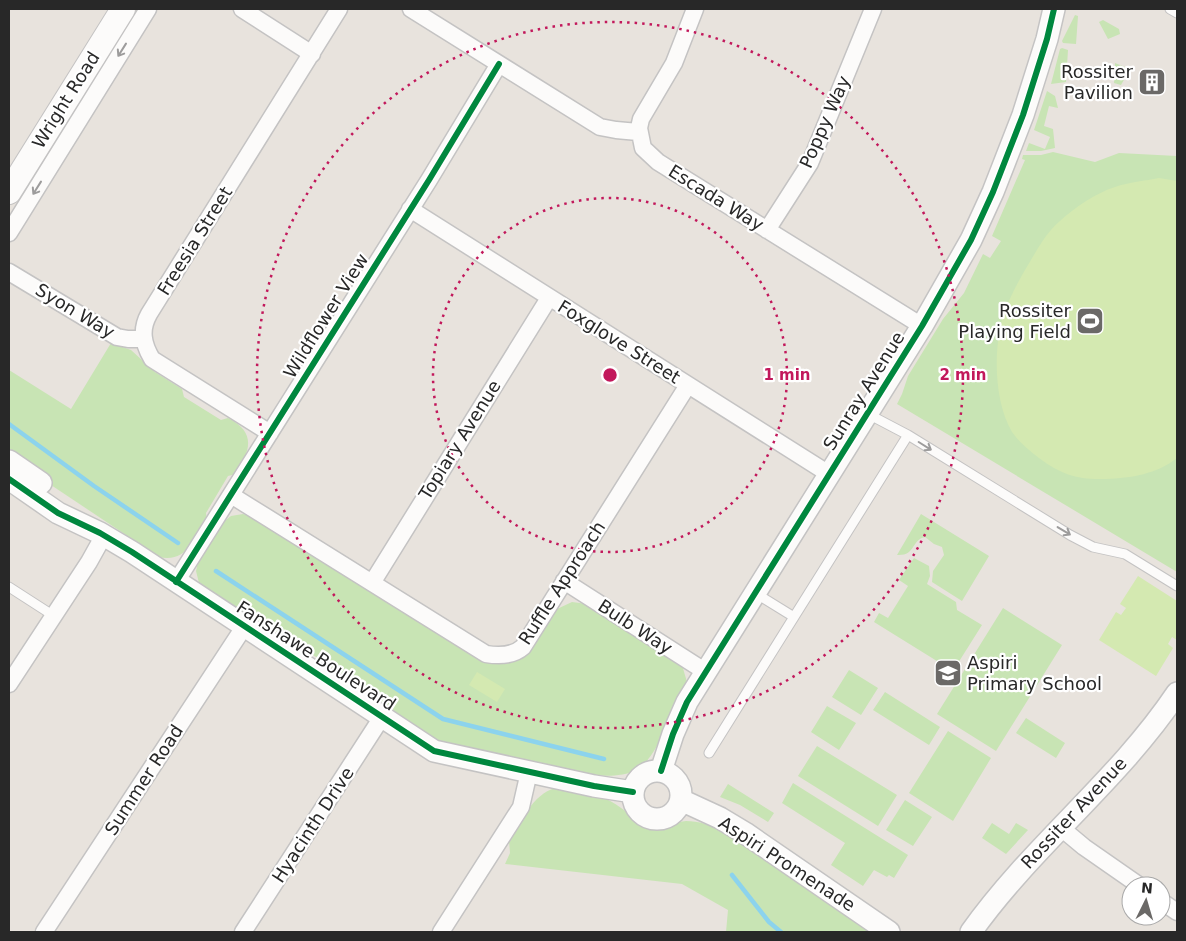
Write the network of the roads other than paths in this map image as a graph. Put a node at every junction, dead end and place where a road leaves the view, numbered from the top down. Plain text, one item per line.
1 (104, 9) edge
2 (123, 9) edge
3 (148, 9) edge
4 (242, 9) edge
5 (339, 9) edge
6 (411, 9) edge
7 (695, 9) edge
8 (873, 9) edge
9 (1054, 9) edge
10 (1170, 9) edge
11 (1177, 13) edge
12 (312, 54) junction
13 (499, 64) junction
14 (638, 132) junction
15 (9, 161) edge
16 (9, 192) edge
17 (410, 210) junction
18 (767, 230) junction
19 (9, 233) edge
20 (9, 272) edge
21 (549, 298) junction
22 (922, 326) junction
23 (143, 339) junction
24 (688, 385) junction
25 (868, 414) junction
26 (270, 433) junction
27 (908, 435) junction
28 (9, 461) edge
29 (829, 474) junction
30 (9, 479) edge
31 (231, 495) junction
32 (102, 534) junction
33 (564, 581) junction
34 (176, 582) junction
35 (372, 583) junction
36 (1177, 586) edge
37 (9, 587) edge
38 (755, 593) junction
39 (54, 616) junction
40 (794, 617) junction
41 (244, 627) junction
42 (706, 672) junction
43 (9, 684) edge
44 (1175, 702) edge
45 (382, 717) junction
46 (709, 753) dead end
47 (662, 771) junction
48 (530, 772) junction
49 (633, 792) junction
50 (681, 800) junction
51 (1060, 827) junction
52 (1126, 876) edge
53 (44, 932) edge
54 (243, 932) edge
55 (443, 932) edge
56 (889, 932) edge
57 (971, 932) edge

1 - 15 main road, Wright Road
2 - 16 main road, Wright Road
3 -> 19 street
4 - 12 street
5 - 12 street, Freesia Street
6 - 13 street
7 - 14 street
8 - 18 street, Poppy Way
9 - 22 street, Sunray Avenue
10 - 11 lane
12 - 23 street, Freesia Street
13 - 14 street
13 - 17 street, Wildflower View
14 - 18 street, Escada Way
17 - 21 street, Foxglove Street
17 - 26 street, Wildflower View
18 - 22 street, Escada Way
20 - 23 street, Syon Way
21 - 24 street, Foxglove Street
21 - 35 street, Topiary Avenue
22 - 25 street, Sunray Avenue
23 - 26 street
24 - 29 street, Foxglove Street
24 - 33 street, Ruffle Approach
25 - 27 lane
25 - 29 street, Sunray Avenue
26 - 31 street, Wildflower View
27 -> 36 lane
27 - 40 lane
28 - 32 street, Fanshawe Boulevard
29 - 38 street, Sunray Avenue
30 - 32 street, Fanshawe Boulevard
31 - 34 street, Wildflower View
31 - 35 street, Ruffle Approach
32 - 34 street, Fanshawe Boulevard
32 - 39 street
33 - 35 street, Ruffle Approach
33 - 42 street, Bulb Way
34 - 41 street, Fanshawe Boulevard
37 - 39 lane
38 - 40 lane
38 - 42 street, Sunray Avenue
39 - 43 street
40 - 46 lane
41 - 45 street, Fanshawe Boulevard
41 - 53 street, Summer Road
42 - 47 street, Sunray Avenue
44 - 51 street, Rossiter Avenue
45 - 48 street, Fanshawe Boulevard
45 - 54 street, Hyacinth Drive
47 - 49 street
47 - 50 street
48 - 49 street, Fanshawe Boulevard
48 - 55 street
49 - 50 street
50 - 56 street, Aspiri Promenade
51 - 52 street
51 - 57 street, Rossiter Avenue

